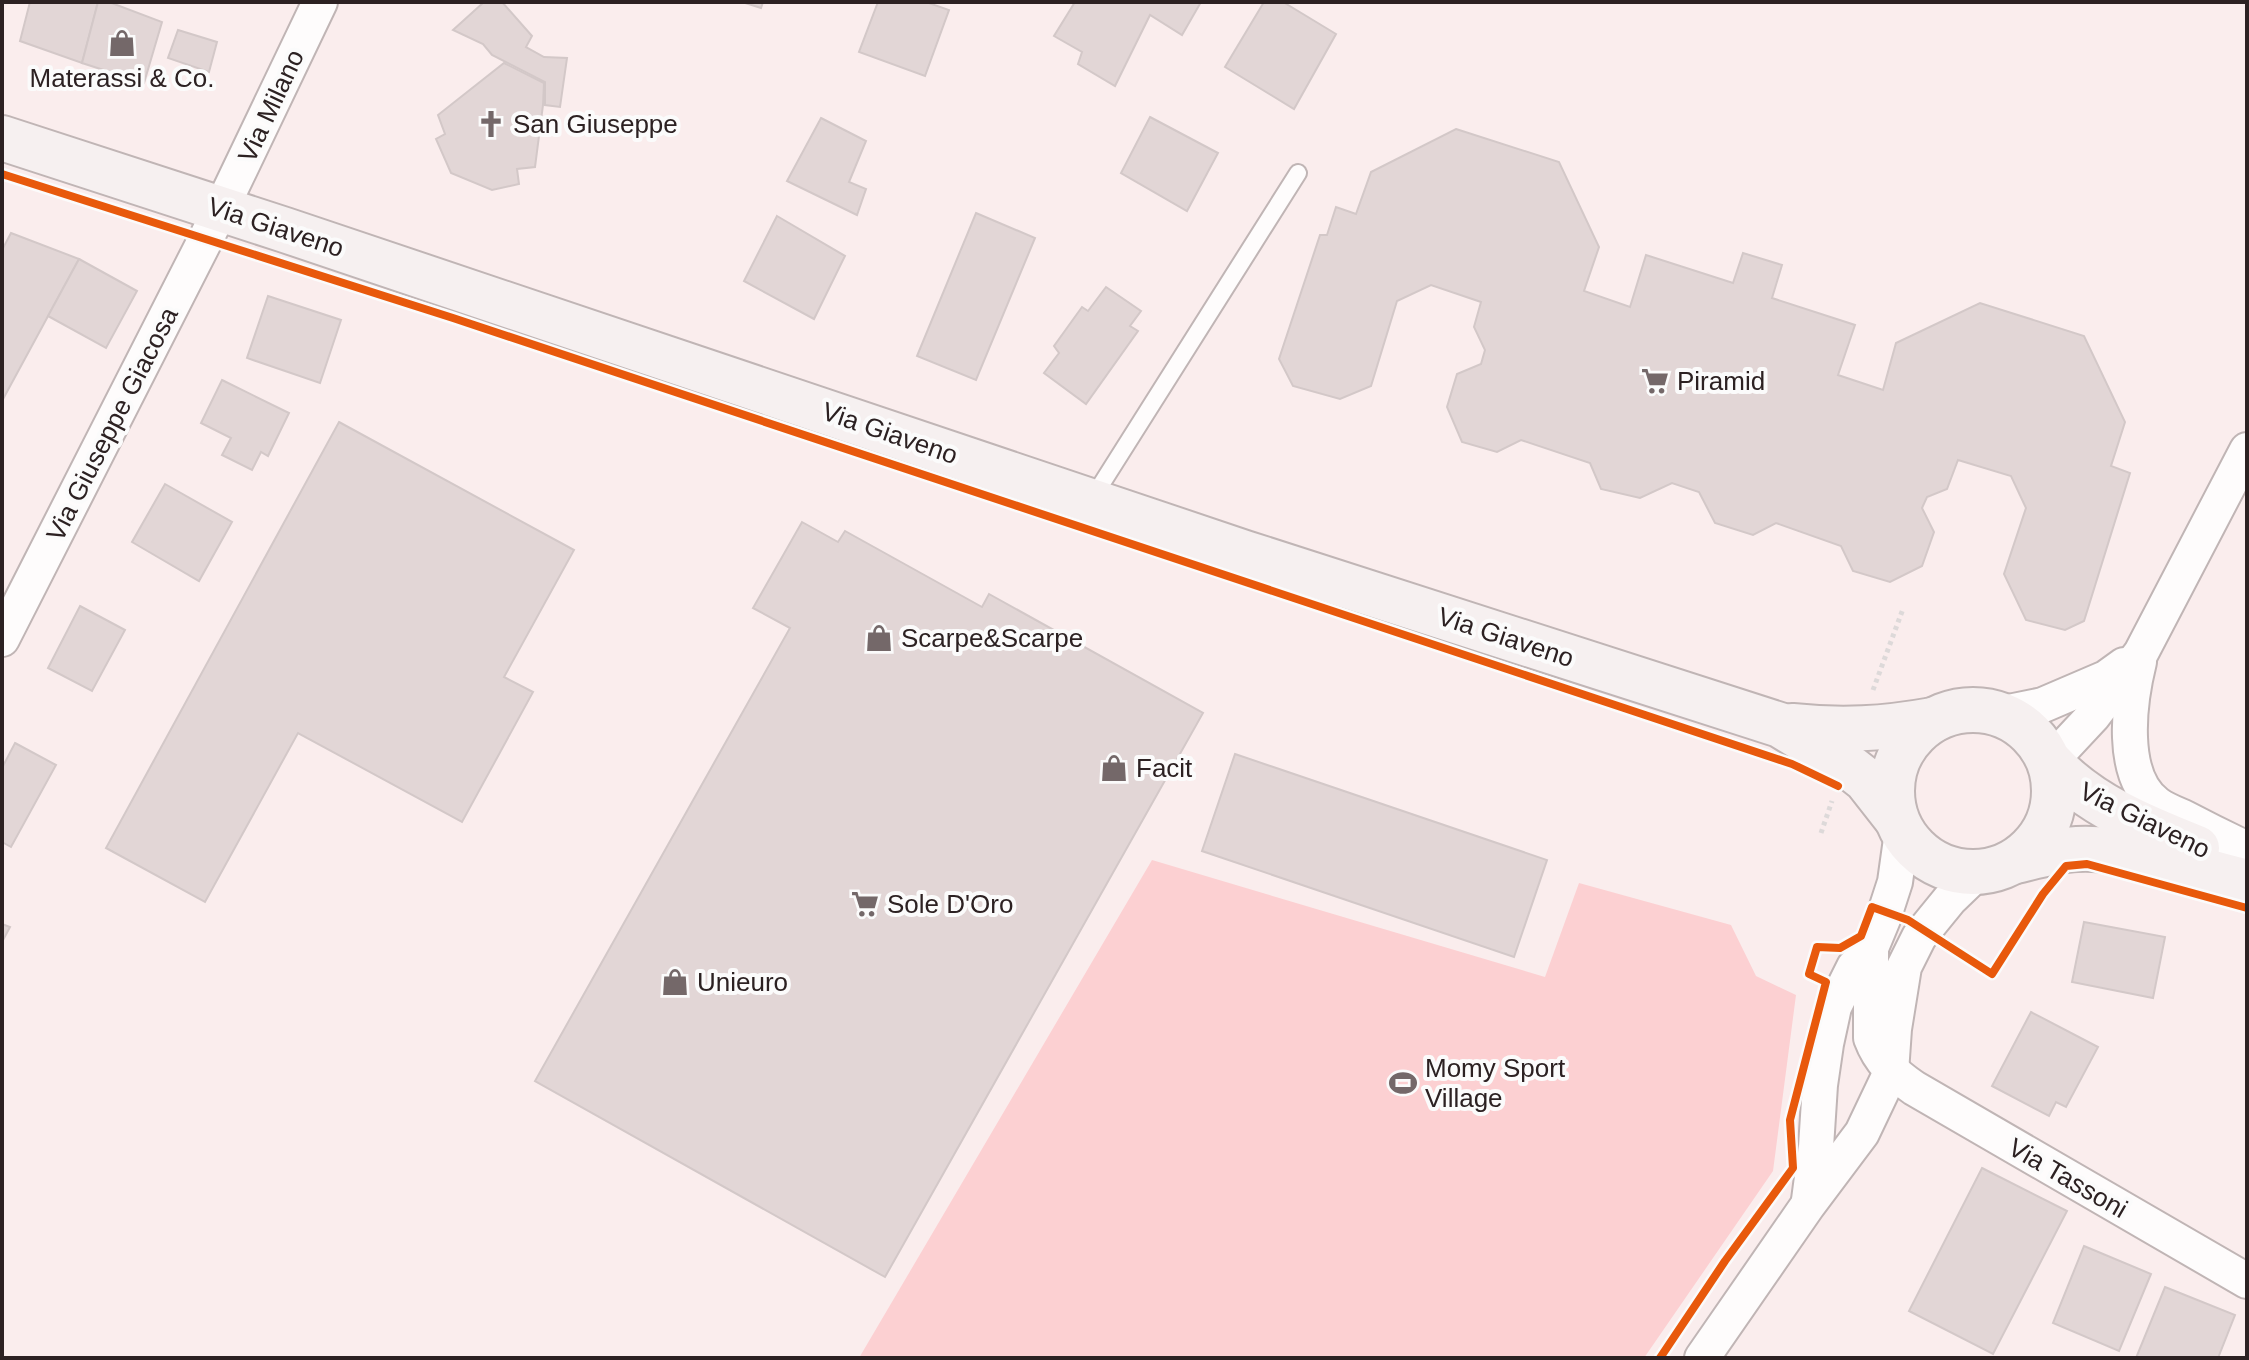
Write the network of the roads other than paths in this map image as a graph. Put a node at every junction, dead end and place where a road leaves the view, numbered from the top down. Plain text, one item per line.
1 (320, 2) edge
2 (2, 138) edge
3 (1298, 173) dead end
4 (221, 209) junction
5 (2247, 450) edge
6 (1091, 501) junction
7 (2, 639) edge
8 (2141, 653) junction
9 (1999, 714) junction
10 (1933, 720) junction
11 (1780, 725) junction
12 (2050, 762) junction
13 (1898, 824) junction
14 (2247, 849) edge
15 (1997, 867) junction
16 (2247, 869) edge
17 (2247, 882) edge
18 (1871, 948) junction
19 (1891, 1072) junction
20 (1808, 1205) junction
21 (2247, 1281) edge
22 (1702, 1358) edge

1 - 4 street, Via Milano
2 - 4 main road, Via Giaveno
3 - 6 lane
4 - 6 main road, Via Giaveno
4 - 7 street, Via Giuseppe Giacosa
5 - 8 street
6 - 11 main road, Via Giaveno
8 - 9 street
8 - 12 street
8 - 14 street, Via Giaveno
9 - 10 main road, Via Giaveno
9 - 12 main road, Via Giaveno
10 - 11 main road, Via Giaveno
10 - 13 main road, Via Giaveno
11 - 13 main road, Via Giaveno
12 - 15 main road, Via Giaveno
12 - 16 main road, Via Giaveno
13 - 15 main road, Via Giaveno
13 - 18 street
15 - 17 main road, Via Giaveno
15 - 19 street
18 - 19 street
18 - 20 street
19 - 20 street
19 - 21 street, Via Tassoni
20 - 22 street

